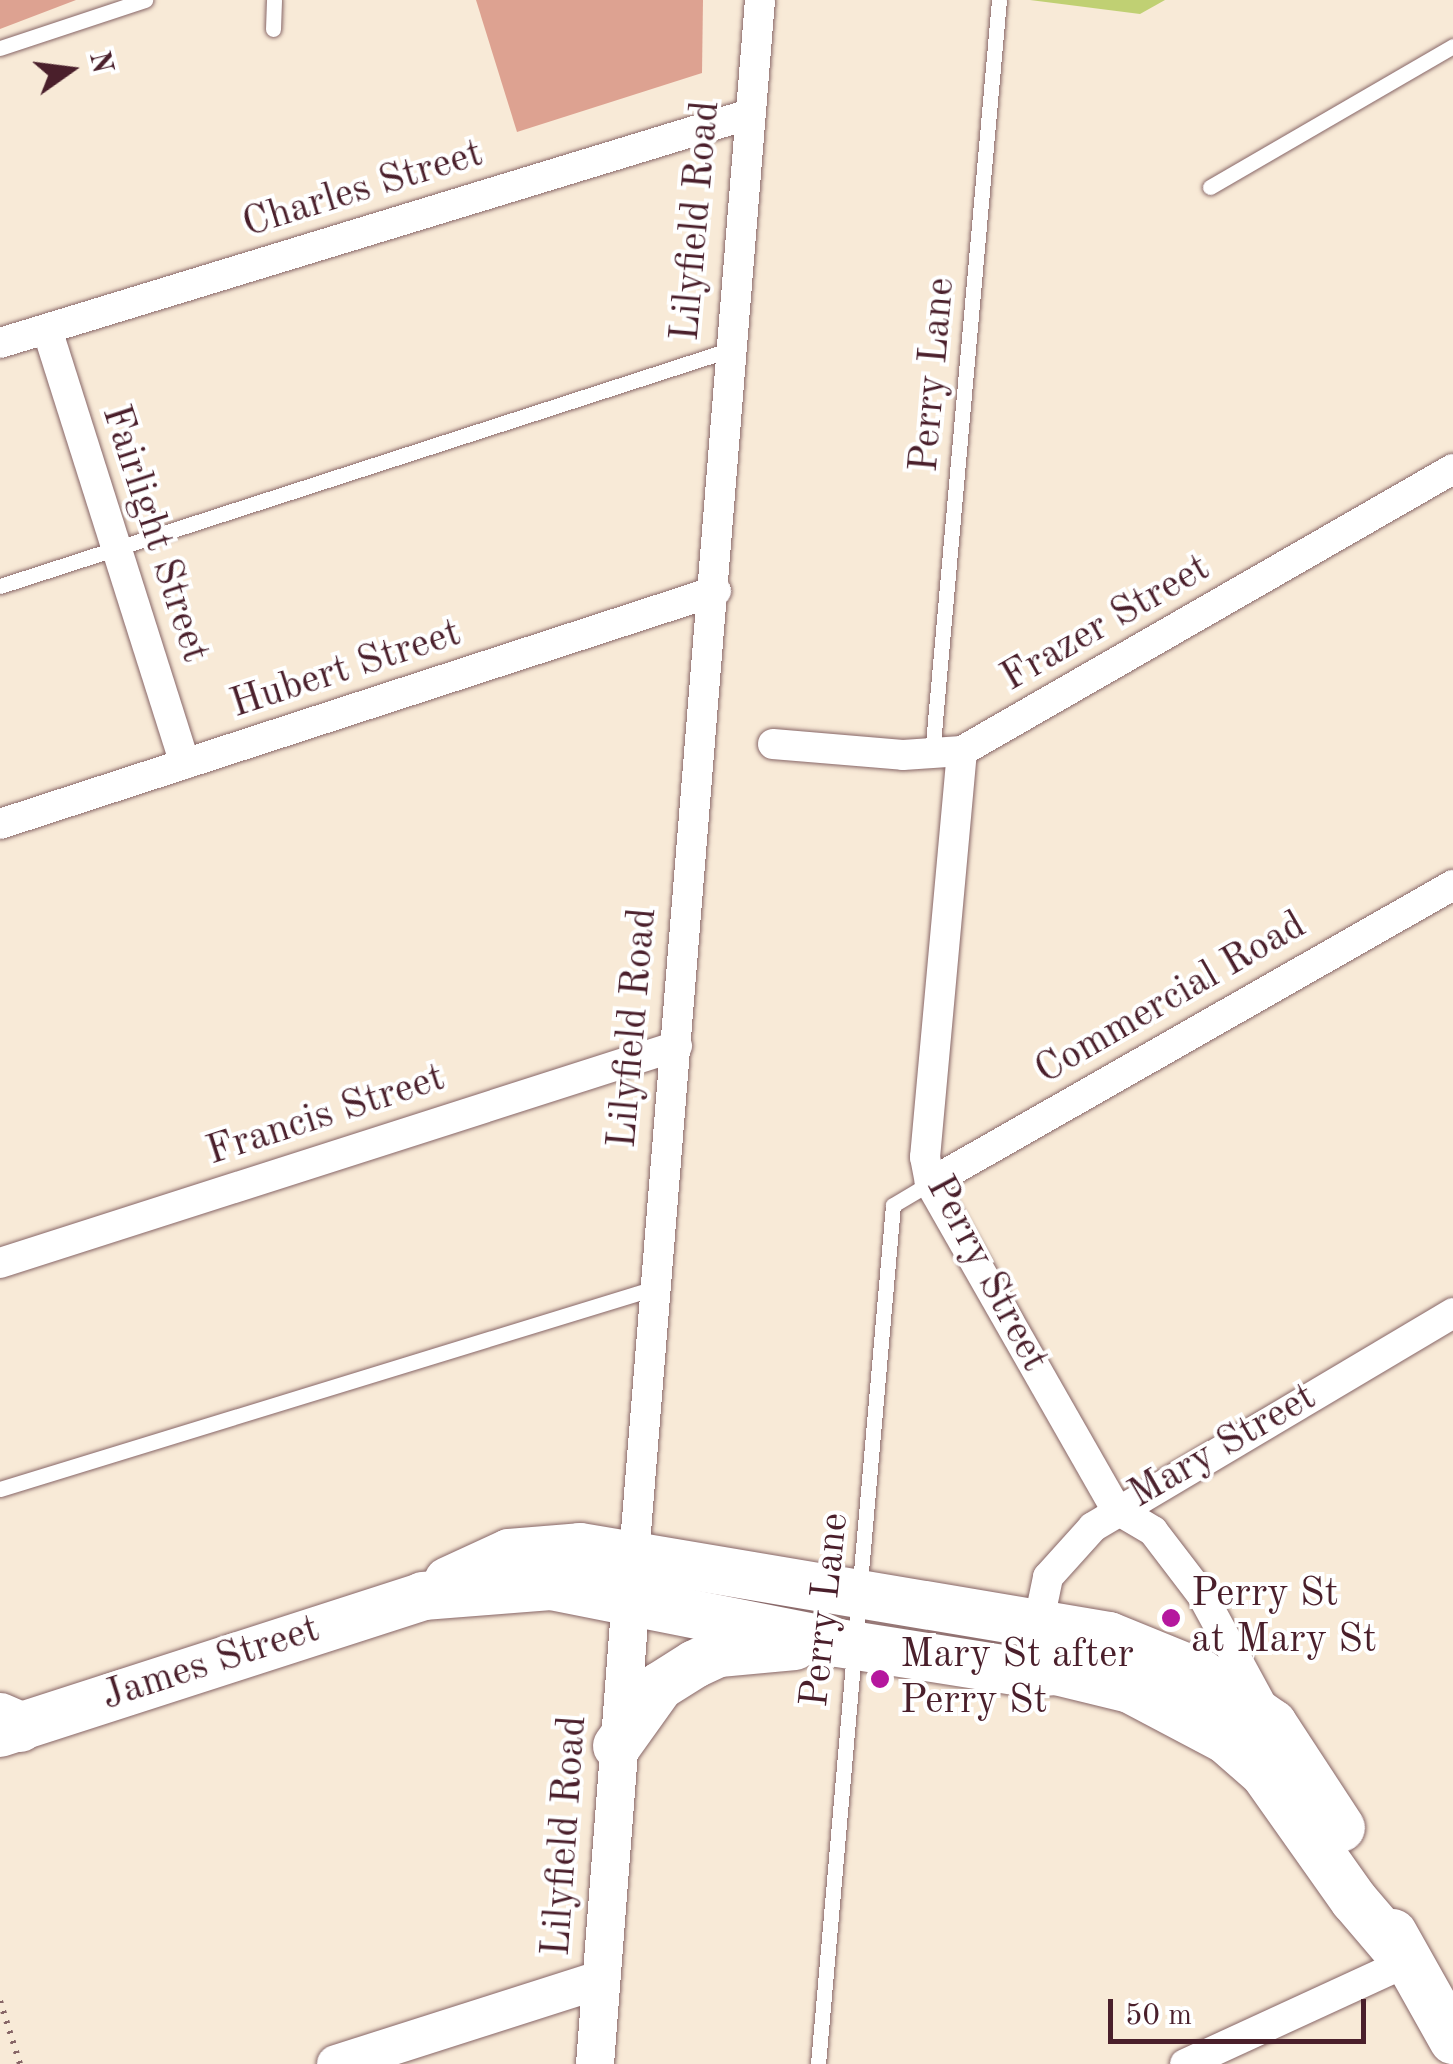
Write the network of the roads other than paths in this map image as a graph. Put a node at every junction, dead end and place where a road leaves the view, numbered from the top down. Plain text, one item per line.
1 (145, 0) edge
2 (274, 0) edge
3 (760, 0) edge
4 (1000, 0) edge
5 (273, 29) dead end
6 (1453, 46) edge
7 (0, 48) edge
8 (750, 114) junction
9 (1210, 186) dead end
10 (48, 328) junction
11 (0, 343) edge
12 (732, 349) junction
13 (1453, 468) edge
14 (116, 548) junction
15 (0, 586) edge
16 (716, 591) junction
17 (774, 744) dead end
18 (947, 753) junction
19 (185, 764) junction
20 (0, 824) edge
21 (1453, 885) edge
22 (677, 1046) junction
23 (930, 1184) junction
24 (0, 1263) edge
25 (658, 1287) junction
26 (1453, 1313) edge
27 (0, 1489) edge
28 (1116, 1509) junction
29 (632, 1578) junction
30 (861, 1592) junction
31 (1034, 1621) junction
32 (846, 1644) junction
33 (1028, 1673) junction
34 (1273, 1724) junction
35 (7, 1726) edge
36 (617, 1746) junction
37 (1408, 1962) junction
38 (600, 1980) junction
39 (1449, 2023) edge
40 (336, 2064) edge
41 (595, 2064) edge
42 (818, 2064) edge
43 (1186, 2064) edge

1 - 7 lane
2 - 5 lane
3 - 8 street, Lilyfield Road
4 - 18 lane, Perry Lane
6 - 9 lane
8 - 10 street, Charles Street
8 - 12 street, Lilyfield Road
10 - 11 street, Charles Street
10 - 14 street, Fairlight Street
12 - 14 lane
12 - 16 street, Lilyfield Road
13 - 18 street, Frazer Street
14 - 15 lane
14 - 19 street, Fairlight Street
16 - 19 street, Hubert Street
16 - 22 street, Lilyfield Road
17 - 18 street
18 - 23 street, Perry Street
19 - 20 street, Hubert Street
21 - 23 street, Commercial Road
22 - 24 street, Francis Street
22 - 25 street, Lilyfield Road
23 - 28 street, Perry Street
23 - 30 lane, Perry Lane
25 - 27 lane
25 - 29 street, Lilyfield Road
26 - 28 street, Mary Street
28 - 31 street, Mary Street
28 - 34 street, Perry Street
29 - 30 main road
29 - 32 main road
29 - 35 main road, James Street
29 - 36 street, Lilyfield Road
30 - 31 main road
30 - 32 lane, Perry Lane
31 - 33 street, Mary Street
31 - 34 main road, Perry Street
32 - 33 main road
32 - 36 main road
32 - 42 lane, Perry Lane
33 - 37 main road, Perry Street
34 - 37 main road, Perry Street
36 - 38 street, Lilyfield Road
37 - 39 main road, Perry Street
37 - 43 street
38 - 40 street
38 - 41 street, Lilyfield Road

